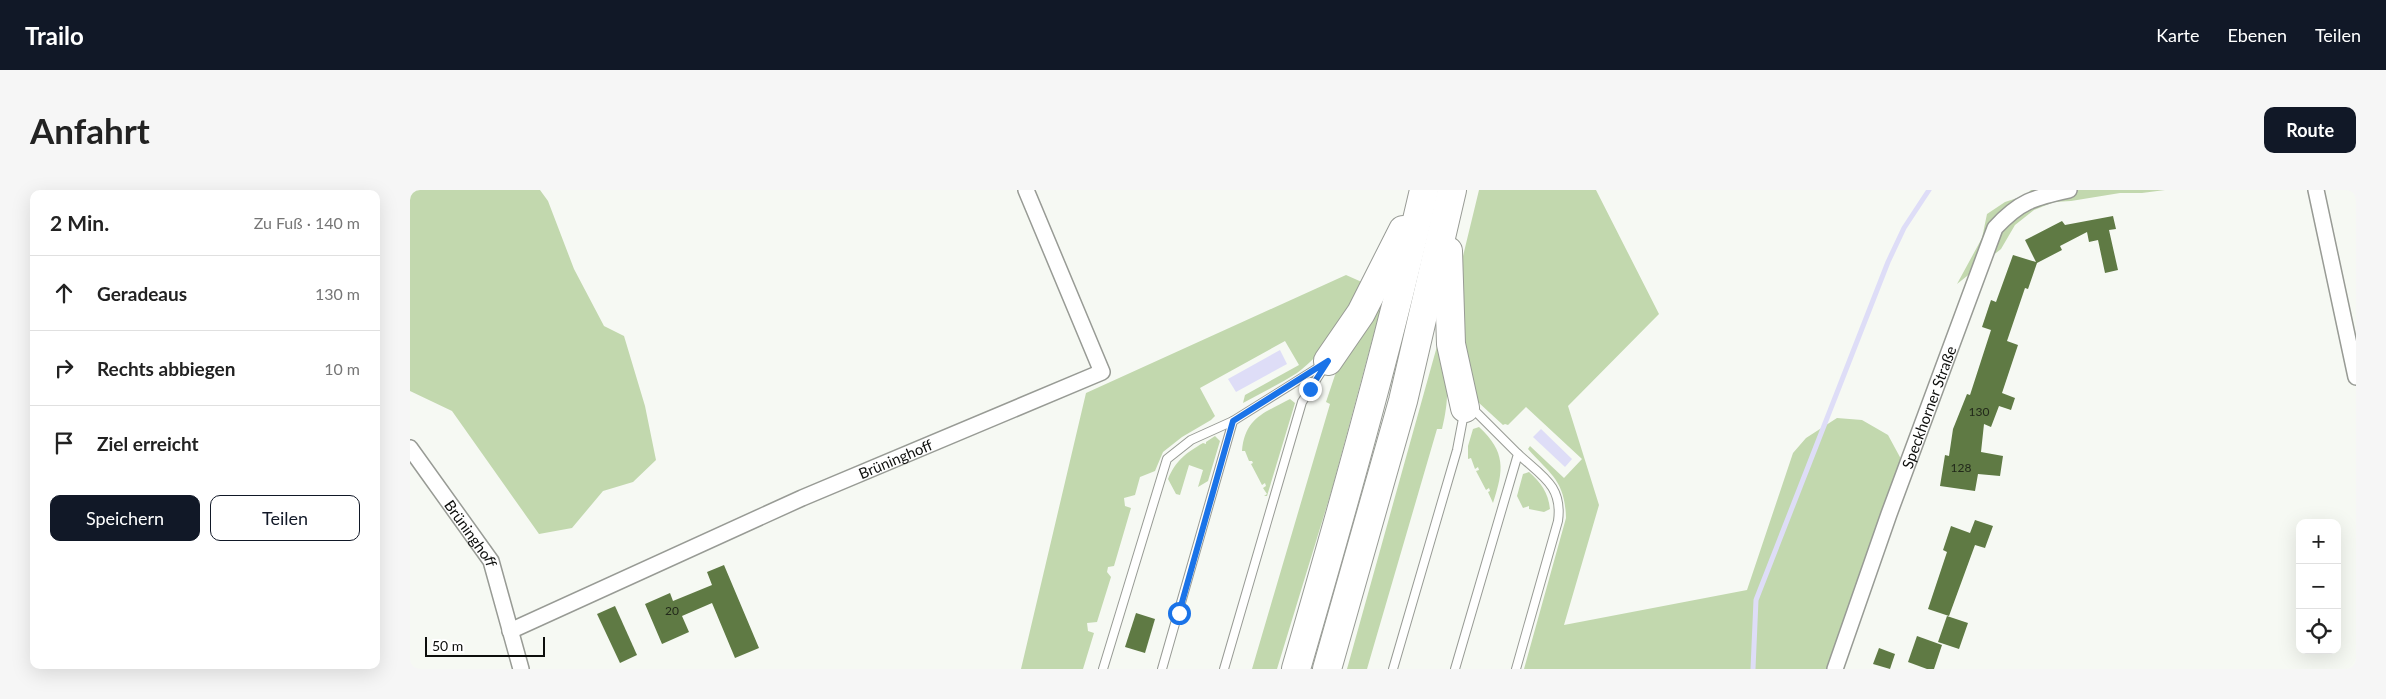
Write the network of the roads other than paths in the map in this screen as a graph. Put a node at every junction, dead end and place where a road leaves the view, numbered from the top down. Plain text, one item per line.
1 (1026, 190) edge
2 (1423, 190) edge
3 (2069, 190) edge
4 (2316, 190) edge
5 (1450, 200) edge
6 (1328, 361) junction
7 (2356, 377) edge
8 (1465, 408) junction
9 (1233, 421) junction
10 (410, 448) edge
11 (1518, 454) junction
12 (510, 631) junction
13 (522, 669) edge
14 (1103, 669) edge
15 (1162, 669) edge
16 (1224, 669) edge
17 (1296, 669) edge
18 (1327, 669) edge
19 (1393, 669) edge
20 (1455, 669) edge
21 (1516, 669) edge
22 (1835, 669) edge

1 - 12 street, Brüninghoff
2 - 6 highway
2 - 17 highway
3 - 22 street, Speckhorner Straße
4 - 7 street
5 - 8 highway
5 - 18 highway
6 - 9 lane
6 - 16 lane
8 - 11 lane
8 - 19 lane
9 - 14 lane
9 - 15 lane
10 - 12 street, Brüninghoff
11 - 20 lane
11 - 21 lane
12 - 13 street, Brüninghoff

